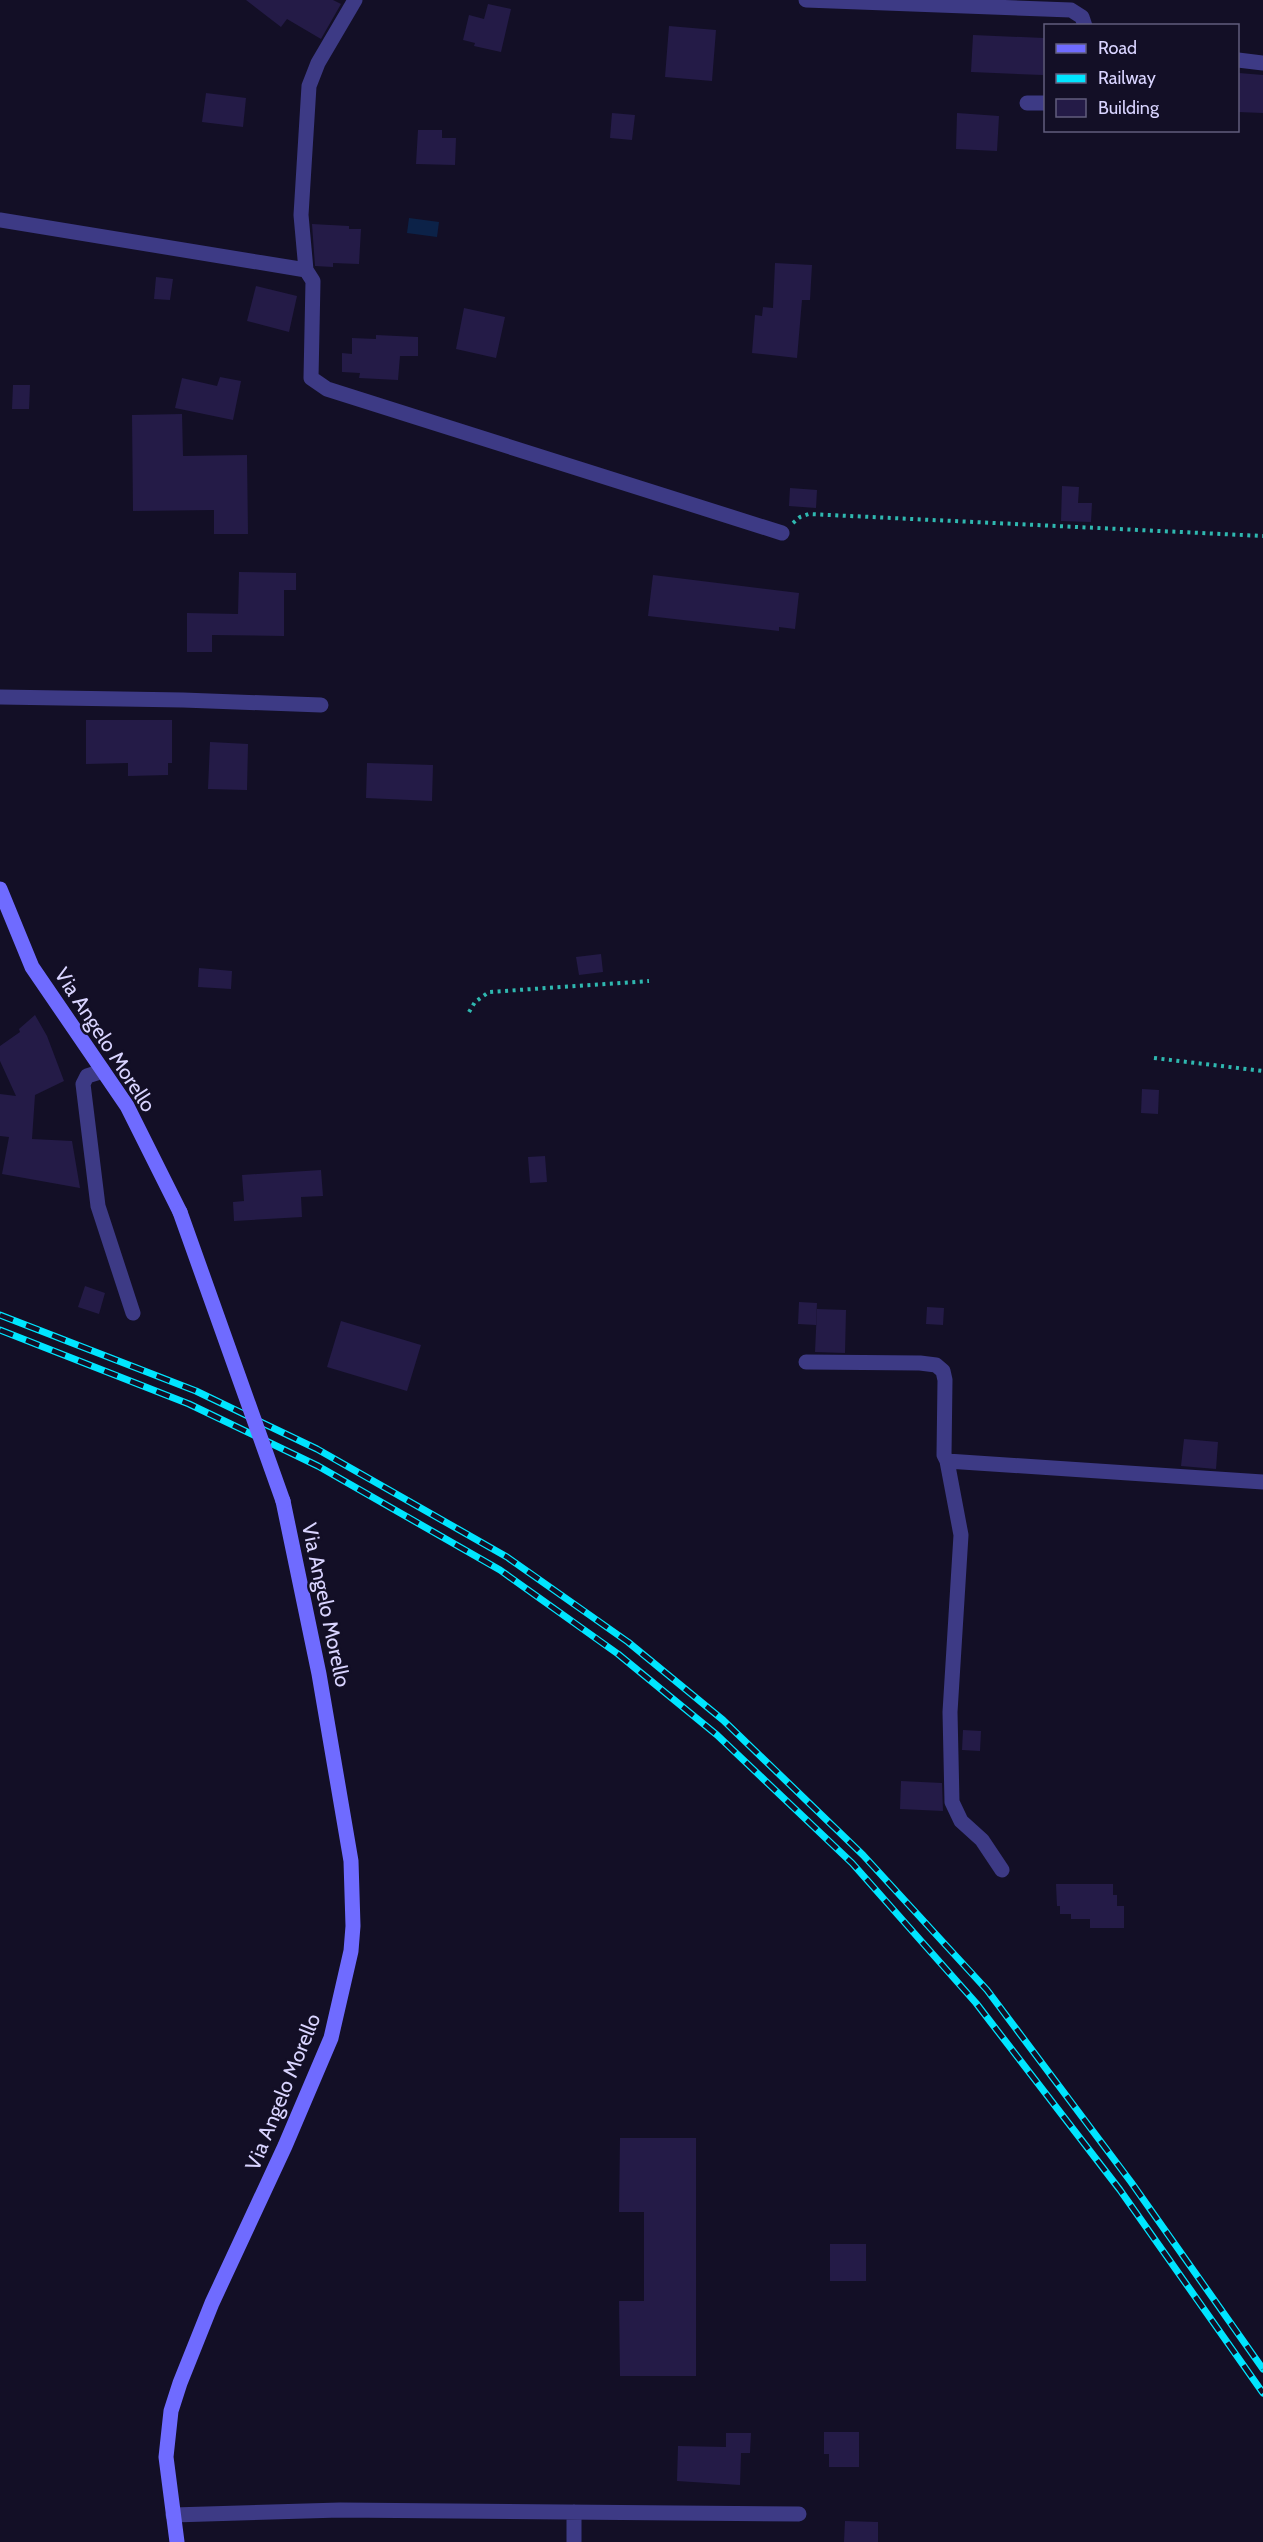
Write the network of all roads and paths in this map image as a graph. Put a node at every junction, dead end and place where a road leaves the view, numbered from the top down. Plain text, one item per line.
1 (355, 0) edge
2 (806, 0) edge
3 (1084, 24) edge
4 (1239, 60) edge
5 (1263, 63) edge
6 (1027, 103) dead end
7 (1044, 103) edge
8 (0, 220) edge
9 (306, 270) junction
10 (782, 532) joint
11 (1263, 536) edge
12 (0, 697) edge
13 (321, 705) dead end
14 (0, 889) edge
15 (650, 981) dead end
16 (469, 1012) dead end
17 (1154, 1058) dead end
18 (103, 1071) junction
19 (1263, 1071) edge
20 (133, 1313) dead end
21 (806, 1362) dead end
22 (947, 1461) junction
23 (1263, 1482) edge
24 (1002, 1870) dead end
25 (574, 2512) junction
26 (799, 2514) dead end
27 (173, 2515) junction
28 (177, 2542) edge
29 (574, 2542) edge

1 - 9 street
2 - 3 street
4 - 5 street
6 - 7 street
8 - 9 street
9 - 10 street
10 - 11 path
12 - 13 street
14 - 18 street, Via Angelo Morello
15 - 16 path
17 - 19 path
18 - 20 street
18 - 27 street, Via Angelo Morello, bridge
21 - 22 street
22 - 23 street
22 - 24 street
25 - 26 street
25 - 27 street
25 - 29 street
27 - 28 street, Via Angelo Morello

